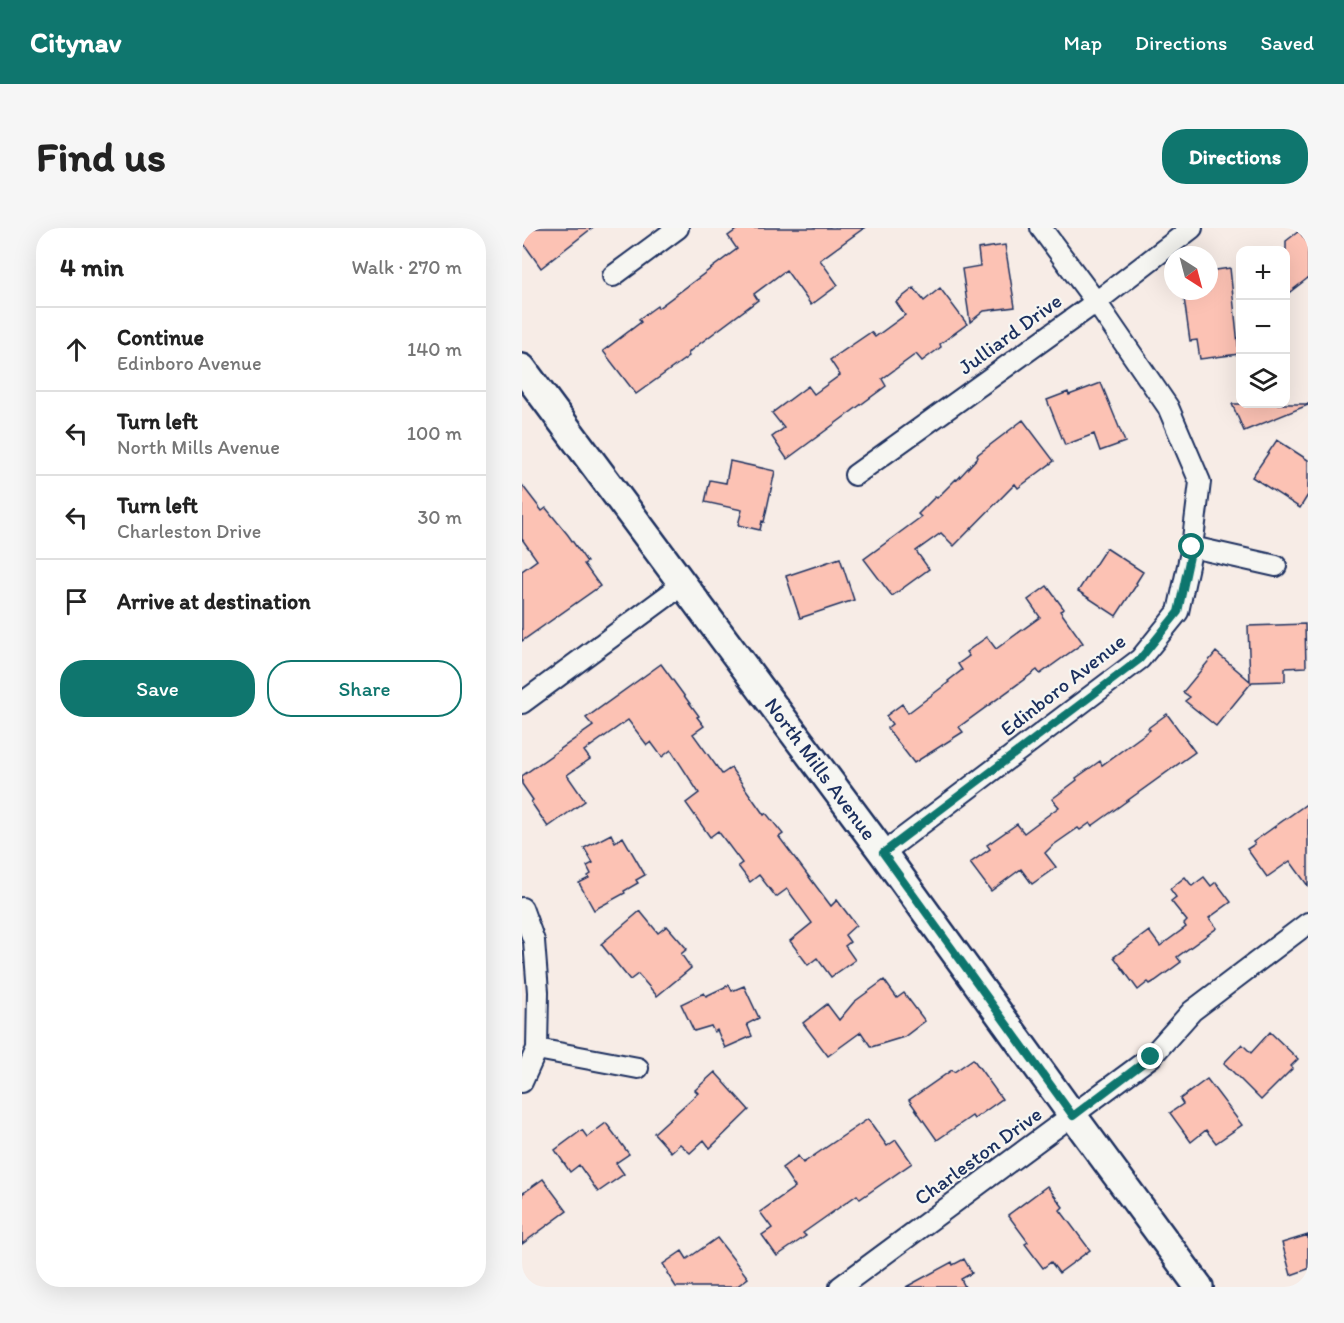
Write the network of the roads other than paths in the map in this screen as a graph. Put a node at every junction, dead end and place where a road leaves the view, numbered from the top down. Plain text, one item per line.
1 (678, 228) edge
2 (1041, 228) edge
3 (1192, 228) edge
4 (613, 276) dead end
5 (1096, 302) junction
6 (522, 368) edge
7 (855, 476) dead end
8 (1192, 547) junction
9 (1276, 566) dead end
10 (682, 585) junction
11 (522, 703) edge
12 (883, 853) junction
13 (522, 908) edge
14 (1308, 923) edge
15 (537, 1049) junction
16 (638, 1068) dead end
17 (522, 1082) edge
18 (1073, 1116) junction
19 (840, 1287) edge
20 (1199, 1287) edge

1 - 4 street
2 - 5 street, Edinboro Avenue
3 - 5 street, Julliard Drive
5 - 7 street, Julliard Drive
5 - 8 street, Edinboro Avenue
6 - 10 main road, North Mills Avenue
8 - 9 street
8 - 12 street, Edinboro Avenue
10 - 11 street
10 - 12 main road, North Mills Avenue
12 - 18 main road, North Mills Avenue
13 - 15 street
14 - 18 street, Charleston Drive
15 - 16 street
15 - 17 street
18 - 19 street, Charleston Drive
18 - 20 main road, North Mills Avenue

